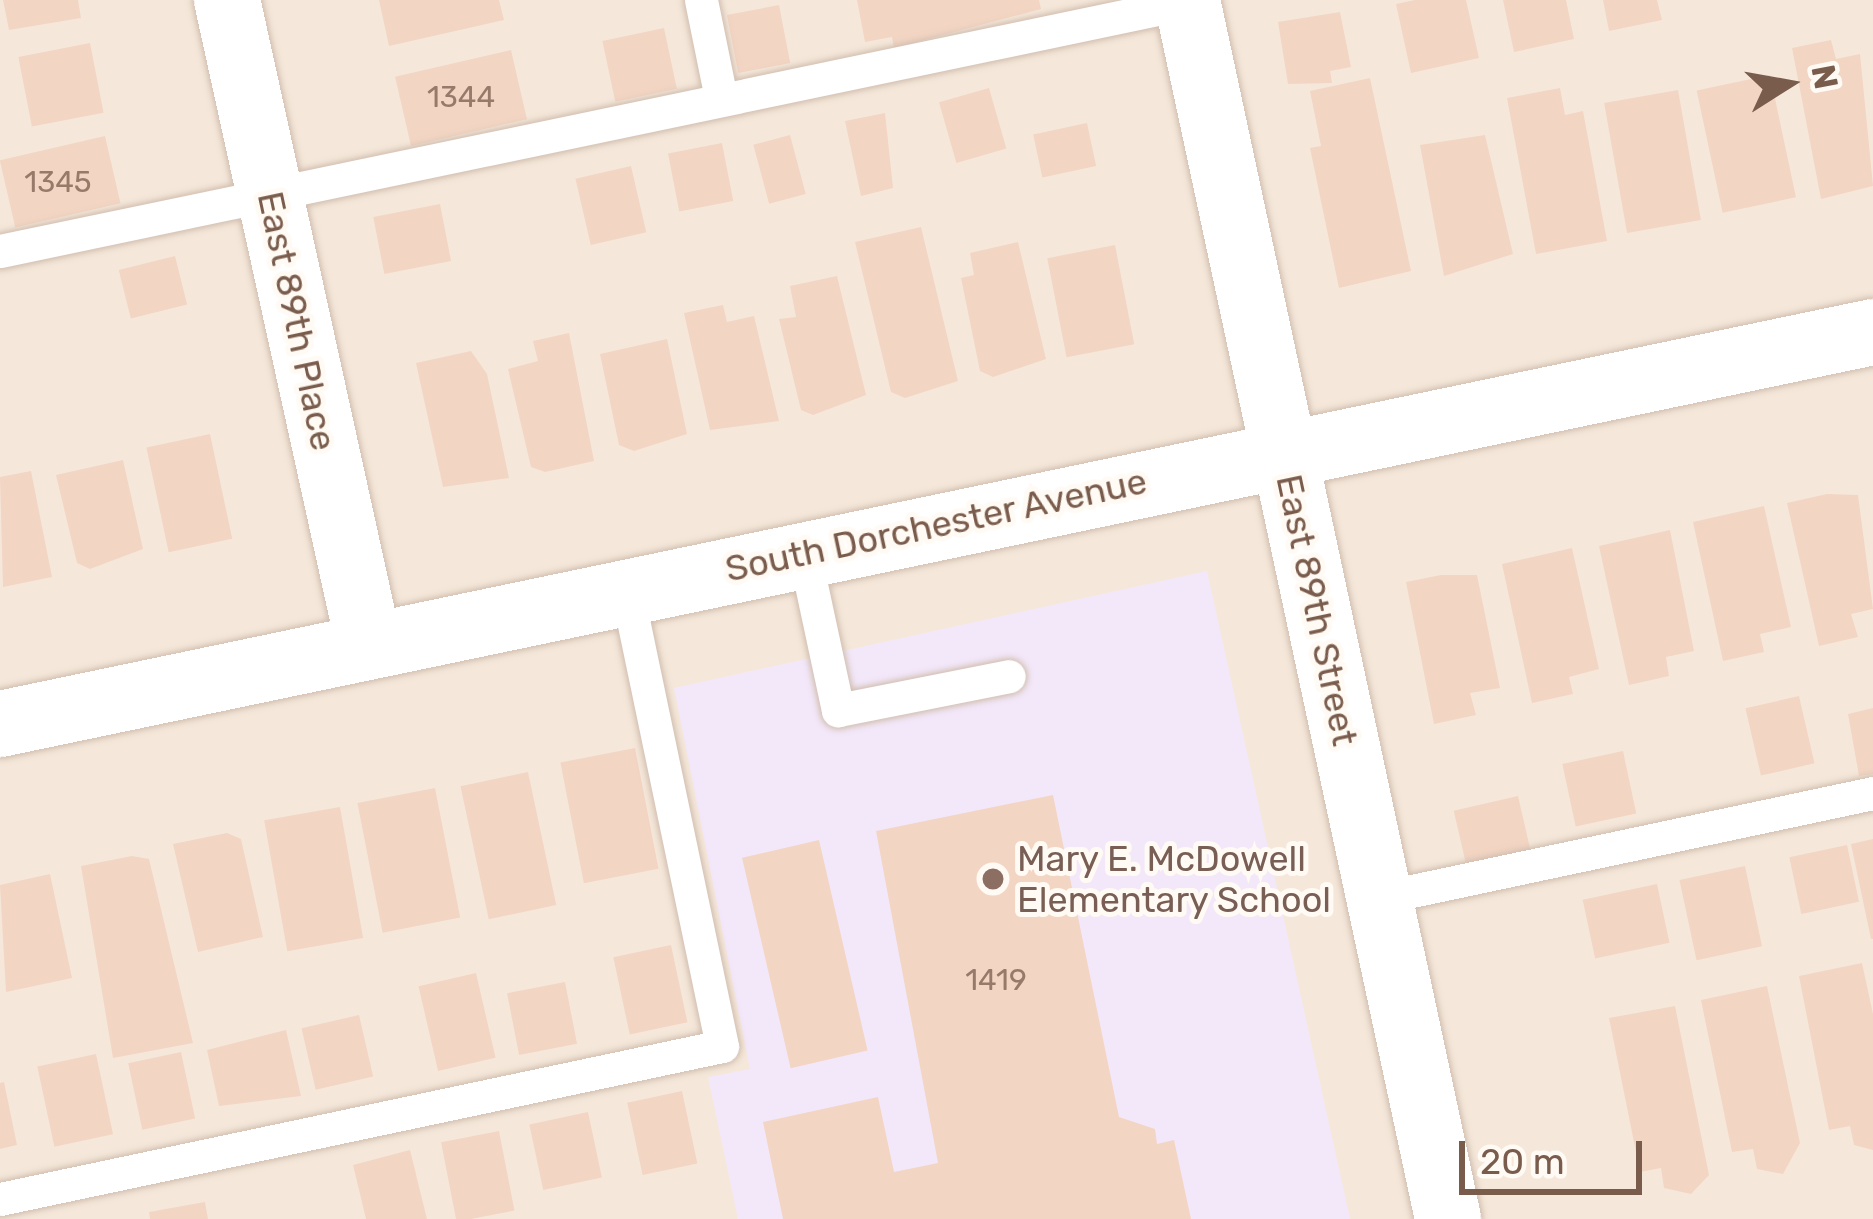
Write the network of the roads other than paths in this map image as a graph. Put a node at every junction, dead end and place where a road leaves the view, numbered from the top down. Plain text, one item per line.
1 (227, 0) edge
2 (700, 0) edge
3 (1191, 1) edge
4 (721, 98) junction
5 (269, 194) junction
6 (0, 251) edge
7 (1873, 332) edge
8 (1284, 454) junction
9 (804, 552) junction
10 (626, 589) junction
11 (368, 641) junction
12 (1009, 676) dead end
13 (0, 724) edge
14 (1873, 793) edge
15 (1379, 898) junction
16 (0, 1199) edge
17 (1448, 1219) edge

1 - 5 street, East 89th Place
2 - 4 lane
3 - 4 lane
3 - 8 street, East 89th Street
4 - 5 lane
5 - 6 lane
5 - 11 street, East 89th Place
7 - 8 street, South Dorchester Avenue
8 - 9 street, South Dorchester Avenue
8 - 15 street, East 89th Street
9 - 10 street, South Dorchester Avenue
9 - 12 lane
10 - 11 street, South Dorchester Avenue
10 - 16 lane
11 - 13 street, South Dorchester Avenue
14 - 15 lane
15 - 17 street, East 89th Street

